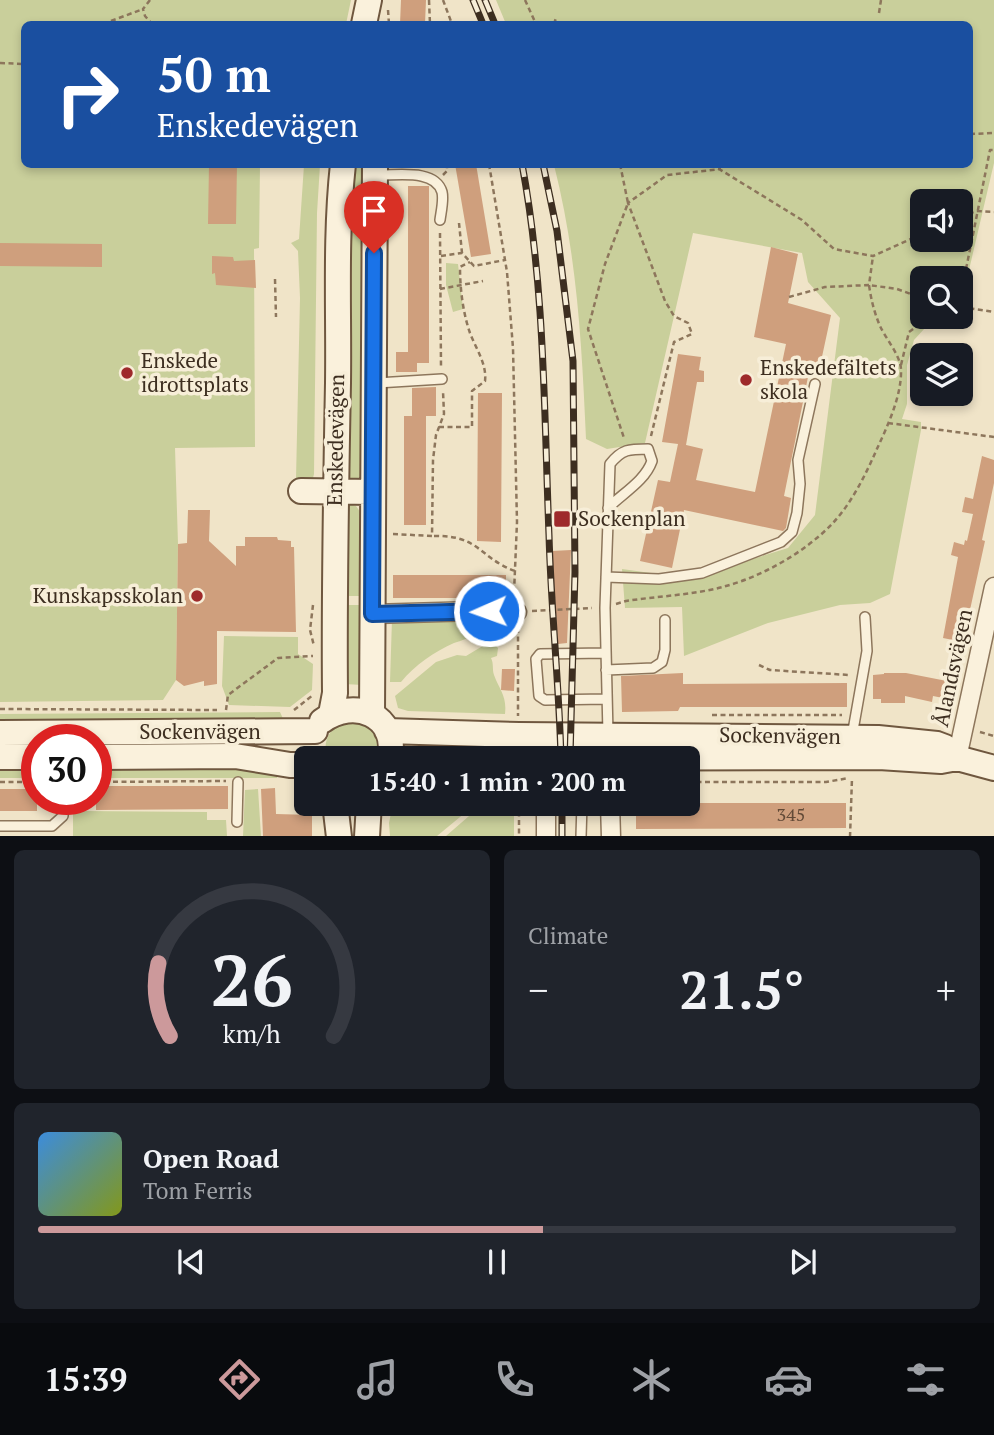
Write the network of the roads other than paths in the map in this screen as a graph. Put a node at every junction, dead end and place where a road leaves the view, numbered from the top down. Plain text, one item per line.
1 (369, 0) edge
2 (377, 0) edge
3 (365, 21) edge
4 (378, 21) edge
5 (343, 168) edge
6 (375, 170) edge
7 (440, 220) road end
8 (442, 379) road end
9 (373, 383) junction
10 (815, 384) dead end
11 (301, 491) dead end
12 (335, 492) junction
13 (373, 492) junction
14 (608, 508) junction
15 (606, 577) junction
16 (994, 587) edge
17 (516, 611) road end
18 (372, 614) junction
19 (865, 617) dead end
20 (991, 618) edge
21 (665, 620) dead end
22 (605, 653) junction
23 (606, 670) junction
24 (606, 699) junction
25 (323, 723) junction
26 (380, 723) junction
27 (0, 733) edge
28 (852, 737) junction
29 (312, 746) edge
30 (391, 746) edge
31 (590, 746) edge
32 (609, 746) edge
33 (670, 746) edge
34 (700, 752) edge
35 (0, 757) edge
36 (21, 757) edge
37 (112, 757) edge
38 (957, 758) junction
39 (294, 765) edge
40 (994, 768) edge
41 (239, 782) road end
42 (62, 815) edge
43 (337, 816) edge
44 (368, 816) edge
45 (546, 816) edge
46 (582, 816) edge
47 (610, 816) edge
48 (237, 822) dead end
49 (0, 826) edge
50 (339, 836) edge
51 (367, 836) edge
52 (546, 836) edge
53 (581, 836) edge
54 (611, 836) edge

1 - 3 street
2 - 4 street
5 - 12 street, Enskedevägen
6 - 7 lane
6 - 9 street, Enskedevägen
8 - 9 lane
9 - 13 street, Enskedevägen
10 - 15 lane
11 - 12 street
12 - 13 street
12 - 25 street, Enskedevägen
13 - 18 street, Enskedevägen
14 - 14 lane
14 - 15 lane
15 - 22 lane
16 - 20 street, Ålandsvägen
17 - 18 street
18 - 26 street, Enskedevägen
19 - 28 lane
20 - 38 street, Ålandsvägen
21 - 23 lane
22 - 23 lane
22 - 24 lane
23 - 24 lane
24 - 32 lane
25 - 26 street
25 - 27 street, Sockenvägen
25 - 29 street
26 - 30 street
26 - 31 street, Sockenvägen
28 - 33 street, Sockenvägen
28 - 38 street, Sockenvägen
34 - 38 street, Sockenvägen
35 - 36 street
37 - 39 street, Sockenvägen
38 - 40 street, Sockenvägen
41 - 48 lane
42 - 49 lane
43 - 50 street
44 - 51 street
45 - 52 street
46 - 53 lane
47 - 54 street

